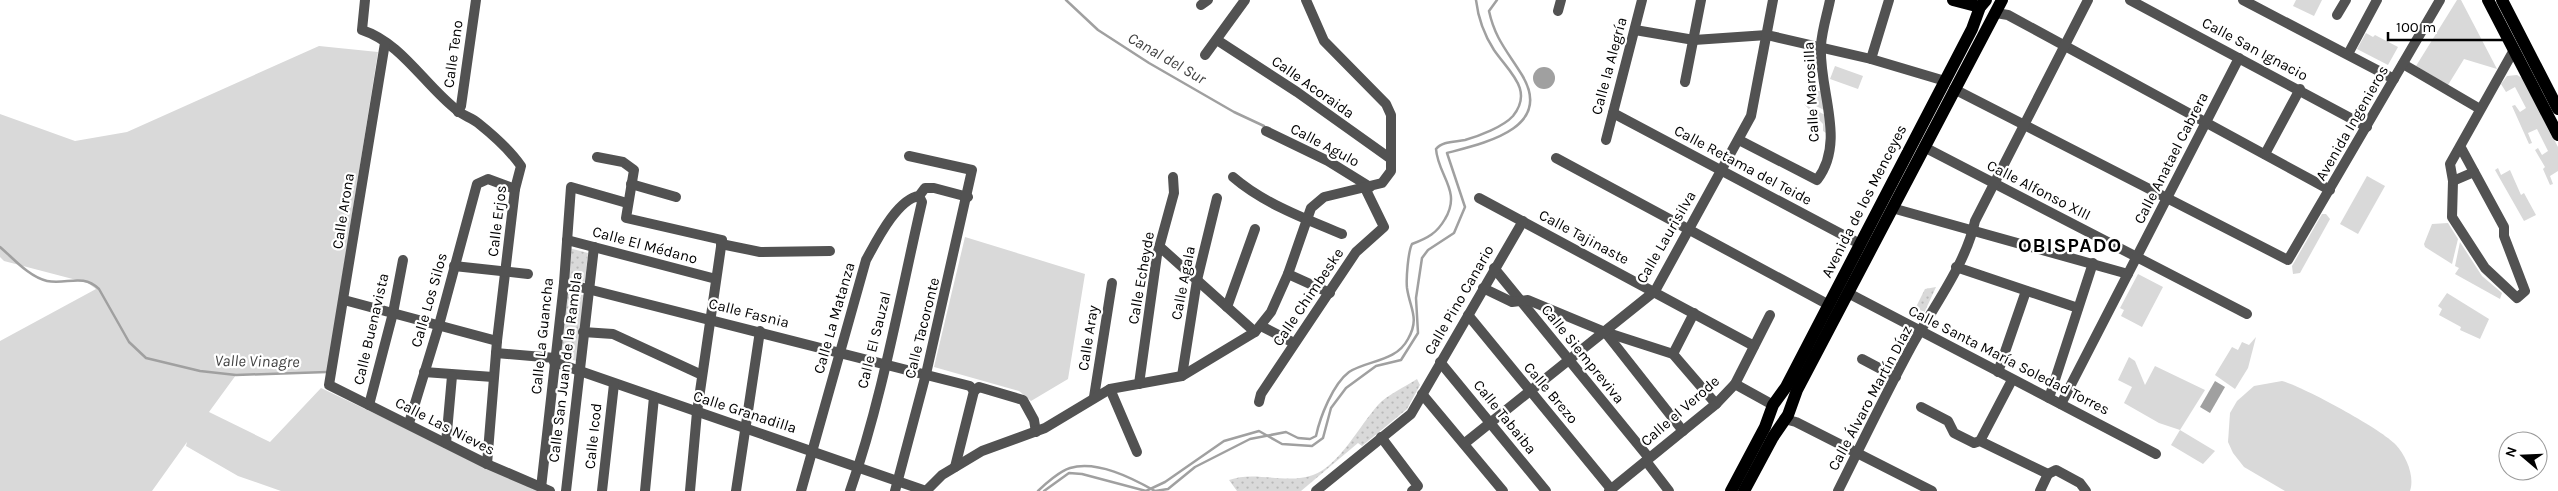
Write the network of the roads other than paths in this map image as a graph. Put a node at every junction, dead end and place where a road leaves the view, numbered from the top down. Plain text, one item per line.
1 (365, 0) edge
2 (476, 0) edge
3 (1245, 0) edge
4 (1306, 0) edge
5 (1642, 0) edge
6 (1700, 0) edge
7 (1773, 0) edge
8 (1830, 0) edge
9 (1889, 0) edge
10 (1953, 0) edge
11 (2088, 0) edge
12 (2130, 0) edge
13 (2243, 0) edge
14 (2346, 0) edge
15 (2377, 0) edge
16 (2440, 0) edge
17 (2488, 0) edge
18 (2502, 0) edge
19 (2252, 2) edge
20 (1982, 6) edge
21 (1996, 10) edge
22 (2337, 16) dead end
23 (1635, 30) junction
24 (1767, 36) junction
25 (1217, 40) junction
26 (1694, 40) junction
27 (385, 43) junction
28 (1821, 46) junction
29 (2063, 47) junction
30 (2514, 50) junction
31 (2348, 54) junction
32 (1205, 55) dead end
33 (2239, 58) junction
34 (1871, 59) junction
35 (2404, 64) junction
36 (2525, 71) junction
37 (2502, 74) junction
38 (2394, 79) junction
39 (1685, 82) dead end
40 (1949, 85) junction
41 (2300, 89) junction
42 (2480, 109) junction
43 (2558, 109) edge
44 (458, 112) junction
45 (1612, 113) junction
46 (2206, 122) junction
47 (2024, 124) junction
48 (2367, 126) junction
49 (1266, 131) dead end
50 (2558, 135) edge
51 (1606, 140) dead end
52 (1739, 140) junction
53 (2460, 146) junction
54 (1924, 147) junction
55 (2265, 154) junction
56 (909, 156) dead end
57 (597, 157) dead end
58 (1556, 158) dead end
59 (1391, 159) junction
60 (1721, 171) junction
61 (2474, 172) junction
62 (1233, 177) dead end
63 (1173, 178) dead end
64 (2453, 181) junction
65 (631, 184) junction
66 (1993, 184) junction
67 (1367, 187) junction
68 (514, 189) junction
69 (2330, 190) junction
70 (919, 196) junction
71 (968, 196) junction
72 (676, 197) dead end
73 (2168, 197) junction
74 (1217, 198) dead end
75 (1479, 198) dead end
76 (627, 204) junction
77 (1892, 208) junction
78 (1306, 219) junction
79 (1523, 221) junction
80 (1255, 229) dead end
81 (1973, 229) junction
82 (1690, 230) junction
83 (1342, 234) dead end
84 (567, 240) junction
85 (722, 242) junction
86 (1860, 244) junction
87 (1160, 246) junction
88 (594, 247) junction
89 (830, 251) dead end
90 (2137, 258) junction
91 (403, 260) dead end
92 (2093, 264) junction
93 (454, 266) junction
94 (1956, 267) junction
95 (1494, 268) junction
96 (506, 271) junction
97 (528, 274) dead end
98 (1288, 274) junction
99 (2128, 274) junction
100 (716, 279) junction
101 (1197, 280) junction
102 (564, 283) junction
103 (1112, 283) dead end
104 (588, 288) junction
105 (1483, 288) junction
106 (1655, 291) junction
107 (2026, 291) junction
108 (1330, 293) junction
109 (1848, 293) junction
110 (344, 300) junction
111 (1520, 301) junction
112 (1829, 304) junction
113 (1227, 306) junction
114 (2078, 308) junction
115 (392, 313) junction
116 (1694, 313) junction
117 (2247, 314) dead end
118 (1468, 315) junction
119 (1770, 315) dead end
120 (710, 319) junction
121 (439, 325) junction
122 (1258, 329) junction
123 (760, 331) junction
124 (583, 332) junction
125 (1605, 332) junction
126 (1921, 332) junction
127 (497, 341) junction
128 (1294, 343) junction
129 (1754, 346) junction
130 (840, 352) junction
131 (496, 353) junction
132 (1674, 354) junction
133 (1569, 359) junction
134 (1862, 359) dead end
135 (554, 360) junction
136 (1440, 362) junction
137 (885, 363) junction
138 (424, 372) junction
139 (579, 372) junction
140 (1998, 372) junction
141 (926, 374) junction
142 (702, 375) junction
143 (452, 376) junction
144 (1182, 376) junction
145 (493, 377) junction
146 (1896, 377) junction
147 (2012, 380) junction
148 (614, 384) junction
149 (1139, 384) junction
150 (1735, 384) junction
151 (329, 385) joint
152 (1110, 389) junction
153 (974, 390) junction
154 (1529, 391) junction
155 (1422, 394) junction
156 (654, 397) junction
157 (1094, 397) junction
158 (2048, 398) junction
159 (1259, 402) dead end
160 (1716, 404) junction
161 (2061, 404) junction
162 (369, 405) junction
163 (1773, 407) junction
164 (1922, 407) dead end
165 (697, 412) junction
166 (1787, 414) junction
167 (1490, 422) junction
168 (408, 423) junction
169 (744, 428) junction
170 (1683, 431) junction
171 (1036, 432) junction
172 (1381, 437) junction
173 (1980, 441) junction
174 (446, 443) junction
175 (1465, 443) junction
176 (813, 450) junction
177 (1137, 452) dead end
178 (1857, 452) junction
179 (2156, 454) dead end
180 (1647, 460) junction
181 (487, 464) junction
182 (858, 467) junction
183 (955, 467) junction
184 (2048, 474) junction
185 (897, 486) edge
186 (546, 489) edge
187 (1665, 489) edge
188 (1610, 490) edge
189 (566, 491) edge
190 (602, 491) edge
191 (645, 491) edge
192 (690, 491) edge
193 (736, 491) edge
194 (801, 491) edge
195 (850, 491) edge
196 (926, 491) edge
197 (1316, 491) edge
198 (1412, 491) edge
199 (1503, 491) edge
200 (1546, 491) edge
201 (1731, 491) edge
202 (1744, 491) edge
203 (1838, 491) edge
204 (1932, 491) edge
205 (2040, 491) edge
206 (2086, 491) edge

1 - 27 street, Calle Erjos
2 - 44 street, Calle Teno
3 - 25 street
4 - 59 street
5 - 23 street, Calle la Alegría
6 - 26 street
7 - 24 street, Calle Laurisilva
8 - 28 street, Calle Marosilla
9 - 34 street
10 - 20 main road
11 - 29 street, Calle Álvaro Martín Díaz
12 - 33 street, Calle San Ignacio
13 - 19 street
14 - 22 street
15 - 31 street
16 - 35 street, Avenida Ingenieros
17 - 30 main road
18 - 43 main road
19 - 31 street
20 - 21 main road
20 - 40 main road, Avenida de los Menceyes
21 - 29 street
21 - 40 main road, Avenida de los Menceyes
23 - 26 street
23 - 45 street, Calle la Alegría
24 - 26 street
24 - 28 street
24 - 52 street, Calle Laurisilva
25 - 32 street
25 - 59 street, Calle Acoraida
26 - 39 street
27 - 44 street, Calle Erjos
27 - 110 street, Calle Arona
28 - 34 street
28 - 52 street, Calle Marosilla
29 - 46 street
29 - 47 street, Calle Álvaro Martín Díaz
30 - 36 main road
30 - 37 street
31 - 38 street
33 - 41 street, Calle San Ignacio
33 - 46 street, Calle Anatael Cabrera
34 - 40 street
35 - 38 street, Avenida Ingenieros
35 - 42 street
36 - 37 street
36 - 50 main road
37 - 42 street
38 - 48 street, Avenida Ingenieros
40 - 47 street
40 - 54 main road, Avenida de los Menceyes
40 - 86 main road, Avenida de los Menceyes
41 - 48 street, Calle San Ignacio
41 - 55 street
42 - 53 street
44 - 68 street, Calle Erjos
45 - 51 street, Calle la Alegría
45 - 60 street, Calle Retama del Teide
46 - 55 street
46 - 73 street, Calle Anatael Cabrera
47 - 66 street, Calle Álvaro Martín Díaz
47 - 73 street
48 - 69 street, Avenida Ingenieros
49 - 67 street, Calle Agulo
52 - 60 street, Calle Laurisilva
53 - 61 street
53 - 64 street
54 - 66 street, Calle Alfonso XIII
54 - 77 main road, Avenida de los Menceyes
55 - 69 street
56 - 71 street, Calle Tacoronte
57 - 65 street
58 - 82 street
59 - 67 street
60 - 82 street, Calle Laurisilva
60 - 86 street, Calle Retama del Teide
61 - 64 street
61 - 64 street
62 - 78 street
63 - 87 street, Calle Echeyde
65 - 72 street
65 - 76 street
66 - 81 street, Calle Álvaro Martín Díaz
66 - 90 street, Calle Alfonso XIII
67 - 78 street
67 - 108 street, Calle Chimbeske
68 - 93 street, Calle Los Silos
68 - 96 street, Calle Erjos
69 - 73 street, Avenida Ingenieros
70 - 71 street, Calle La Matanza
70 - 130 street, Calle La Matanza
70 - 137 street, Calle El Sauzal
71 - 141 street, Calle Tacoronte
73 - 90 street, Calle Anatael Cabrera
74 - 101 street, Calle Agala
75 - 79 street, Calle Tajinaste
76 - 84 street, Calle La Guancha
76 - 85 street
77 - 81 street
77 - 109 main road, Avenida de los Menceyes
78 - 83 street
78 - 98 street
79 - 95 street, Calle Pino Canario
79 - 106 street, Calle Tajinaste
80 - 113 street
81 - 92 street
81 - 94 street, Calle Álvaro Martín Díaz
82 - 106 street, Calle Laurisilva
82 - 112 street
84 - 88 street, Calle El Médano
84 - 102 street, Calle La Guancha
85 - 89 street
85 - 100 street
86 - 112 main road, Avenida de los Menceyes
87 - 101 street
87 - 149 street, Calle Echeyde
88 - 100 street, Calle El Médano
88 - 104 street, Calle San Juan de la Rambla
90 - 99 street, Calle Anatael Cabrera
90 - 117 street, Calle Alfonso XIII
91 - 115 street, Calle Buenavista
92 - 99 street
92 - 114 street
93 - 96 street
93 - 121 street, Calle Los Silos
94 - 107 street
94 - 126 street, Calle Álvaro Martín Díaz
95 - 105 street, Calle Pino Canario
95 - 111 street, Calle Siempreviva
96 - 97 street
96 - 127 street, Calle Erjos
98 - 108 street
98 - 122 street
99 - 161 street, Calle Anatael Cabrera
100 - 120 street
101 - 113 street
101 - 144 street, Calle Agala
102 - 104 street, Calle Fasnia
102 - 135 street, Calle La Guancha
103 - 157 street, Calle Aray
104 - 120 street, Calle Fasnia
104 - 124 street, Calle San Juan de la Rambla
105 - 111 street
105 - 118 street, Calle Pino Canario
106 - 116 street, Calle Tajinaste
106 - 125 street, Calle Laurisilva
107 - 114 street
107 - 140 street
108 - 128 street, Calle Chimbeske
109 - 126 street, Calle Santa María Soledad Torres
109 - 166 main road, Avenida de los Menceyes
110 - 115 street
110 - 151 street, Calle Arona
111 - 125 street
111 - 133 street, Calle Siempreviva
112 - 163 main road, Avenida de los Menceyes
113 - 122 street
114 - 158 street
115 - 121 street
115 - 162 street, Calle Buenavista
116 - 129 street, Calle Tajinaste
116 - 132 street
118 - 136 street, Calle Pino Canario
118 - 154 street, Calle Brezo
119 - 129 street, Calle el Verode
120 - 123 street, Calle Fasnia
120 - 142 street
121 - 127 street
121 - 138 street, Calle Los Silos
122 - 128 street
122 - 144 street
123 - 130 street, Calle Fasnia
123 - 169 street
124 - 139 street, Calle San Juan de la Rambla
124 - 142 street
125 - 132 street
125 - 133 street, Calle Laurisilva
125 - 170 street
126 - 140 street, Calle Santa María Soledad Torres
126 - 146 street, Calle Álvaro Martín Díaz
127 - 131 street, Calle Erjos
128 - 159 street, Calle Chimbeske
129 - 150 street, Calle el Verode
130 - 137 street, Calle Fasnia
130 - 176 street, Calle La Matanza
131 - 135 street, Calle Granadilla
131 - 145 street, Calle Erjos
132 - 160 street
133 - 154 street, Calle Laurisilva
133 - 180 street, Calle Siempreviva
134 - 146 street
135 - 139 street, Calle Granadilla
135 - 186 street, Calle La Guancha
136 - 155 street, Calle Pino Canario
136 - 167 street, Calle Tabaiba
137 - 141 street, Calle Fasnia
137 - 182 street, Calle El Sauzal
138 - 143 street
138 - 168 street, Calle Los Silos
139 - 148 street, Calle Granadilla
139 - 189 street, Calle San Juan de la Rambla
140 - 147 street, Calle Santa María Soledad Torres
141 - 153 street, Calle Fasnia
141 - 185 street, Calle Tacoronte
142 - 165 street
143 - 145 street
143 - 174 street
144 - 149 street
145 - 181 street, Calle Erjos
146 - 178 street, Calle Álvaro Martín Díaz
147 - 158 street, Calle Santa María Soledad Torres
147 - 173 street
148 - 156 street, Calle Granadilla
148 - 190 street, Calle Icod
149 - 152 street
150 - 160 street, Calle el Verode
150 - 163 street
151 - 162 street, Calle Las Nieves
152 - 157 street
152 - 177 street
153 - 171 street, Calle Fasnia
153 - 183 street
154 - 167 street, Calle Laurisilva
154 - 188 street, Calle Brezo
155 - 172 street, Calle Pino Canario
155 - 175 street
156 - 165 street, Calle Granadilla
156 - 191 street
157 - 171 street
158 - 161 street, Calle Santa María Soledad Torres
160 - 170 street, Calle el Verode
161 - 179 street, Calle Santa María Soledad Torres
162 - 168 street, Calle Las Nieves
163 - 166 main road
163 - 201 main road, Avenida de los Menceyes
164 - 173 street
165 - 169 street, Calle Granadilla
165 - 192 street
166 - 178 street
166 - 202 main road, Avenida de los Menceyes
167 - 175 street, Calle Laurisilva
167 - 200 street, Calle Tabaiba
168 - 174 street, Calle Las Nieves
169 - 176 street, Calle Granadilla
169 - 193 street
170 - 180 street, Calle el Verode
171 - 183 street
172 - 197 street, Calle Pino Canario
172 - 198 street
173 - 184 street
174 - 181 street, Calle Las Nieves
175 - 199 street
176 - 182 street, Calle Granadilla
176 - 194 street, Calle La Matanza
178 - 203 street, Calle Álvaro Martín Díaz
178 - 204 street
180 - 187 street, Calle Siempreviva
180 - 188 street, Calle el Verode
181 - 186 street, Calle Las Nieves
182 - 185 street, Calle Granadilla
182 - 195 street, Calle El Sauzal
183 - 196 street
184 - 205 street
184 - 206 street
185 - 196 street, Calle Granadilla

